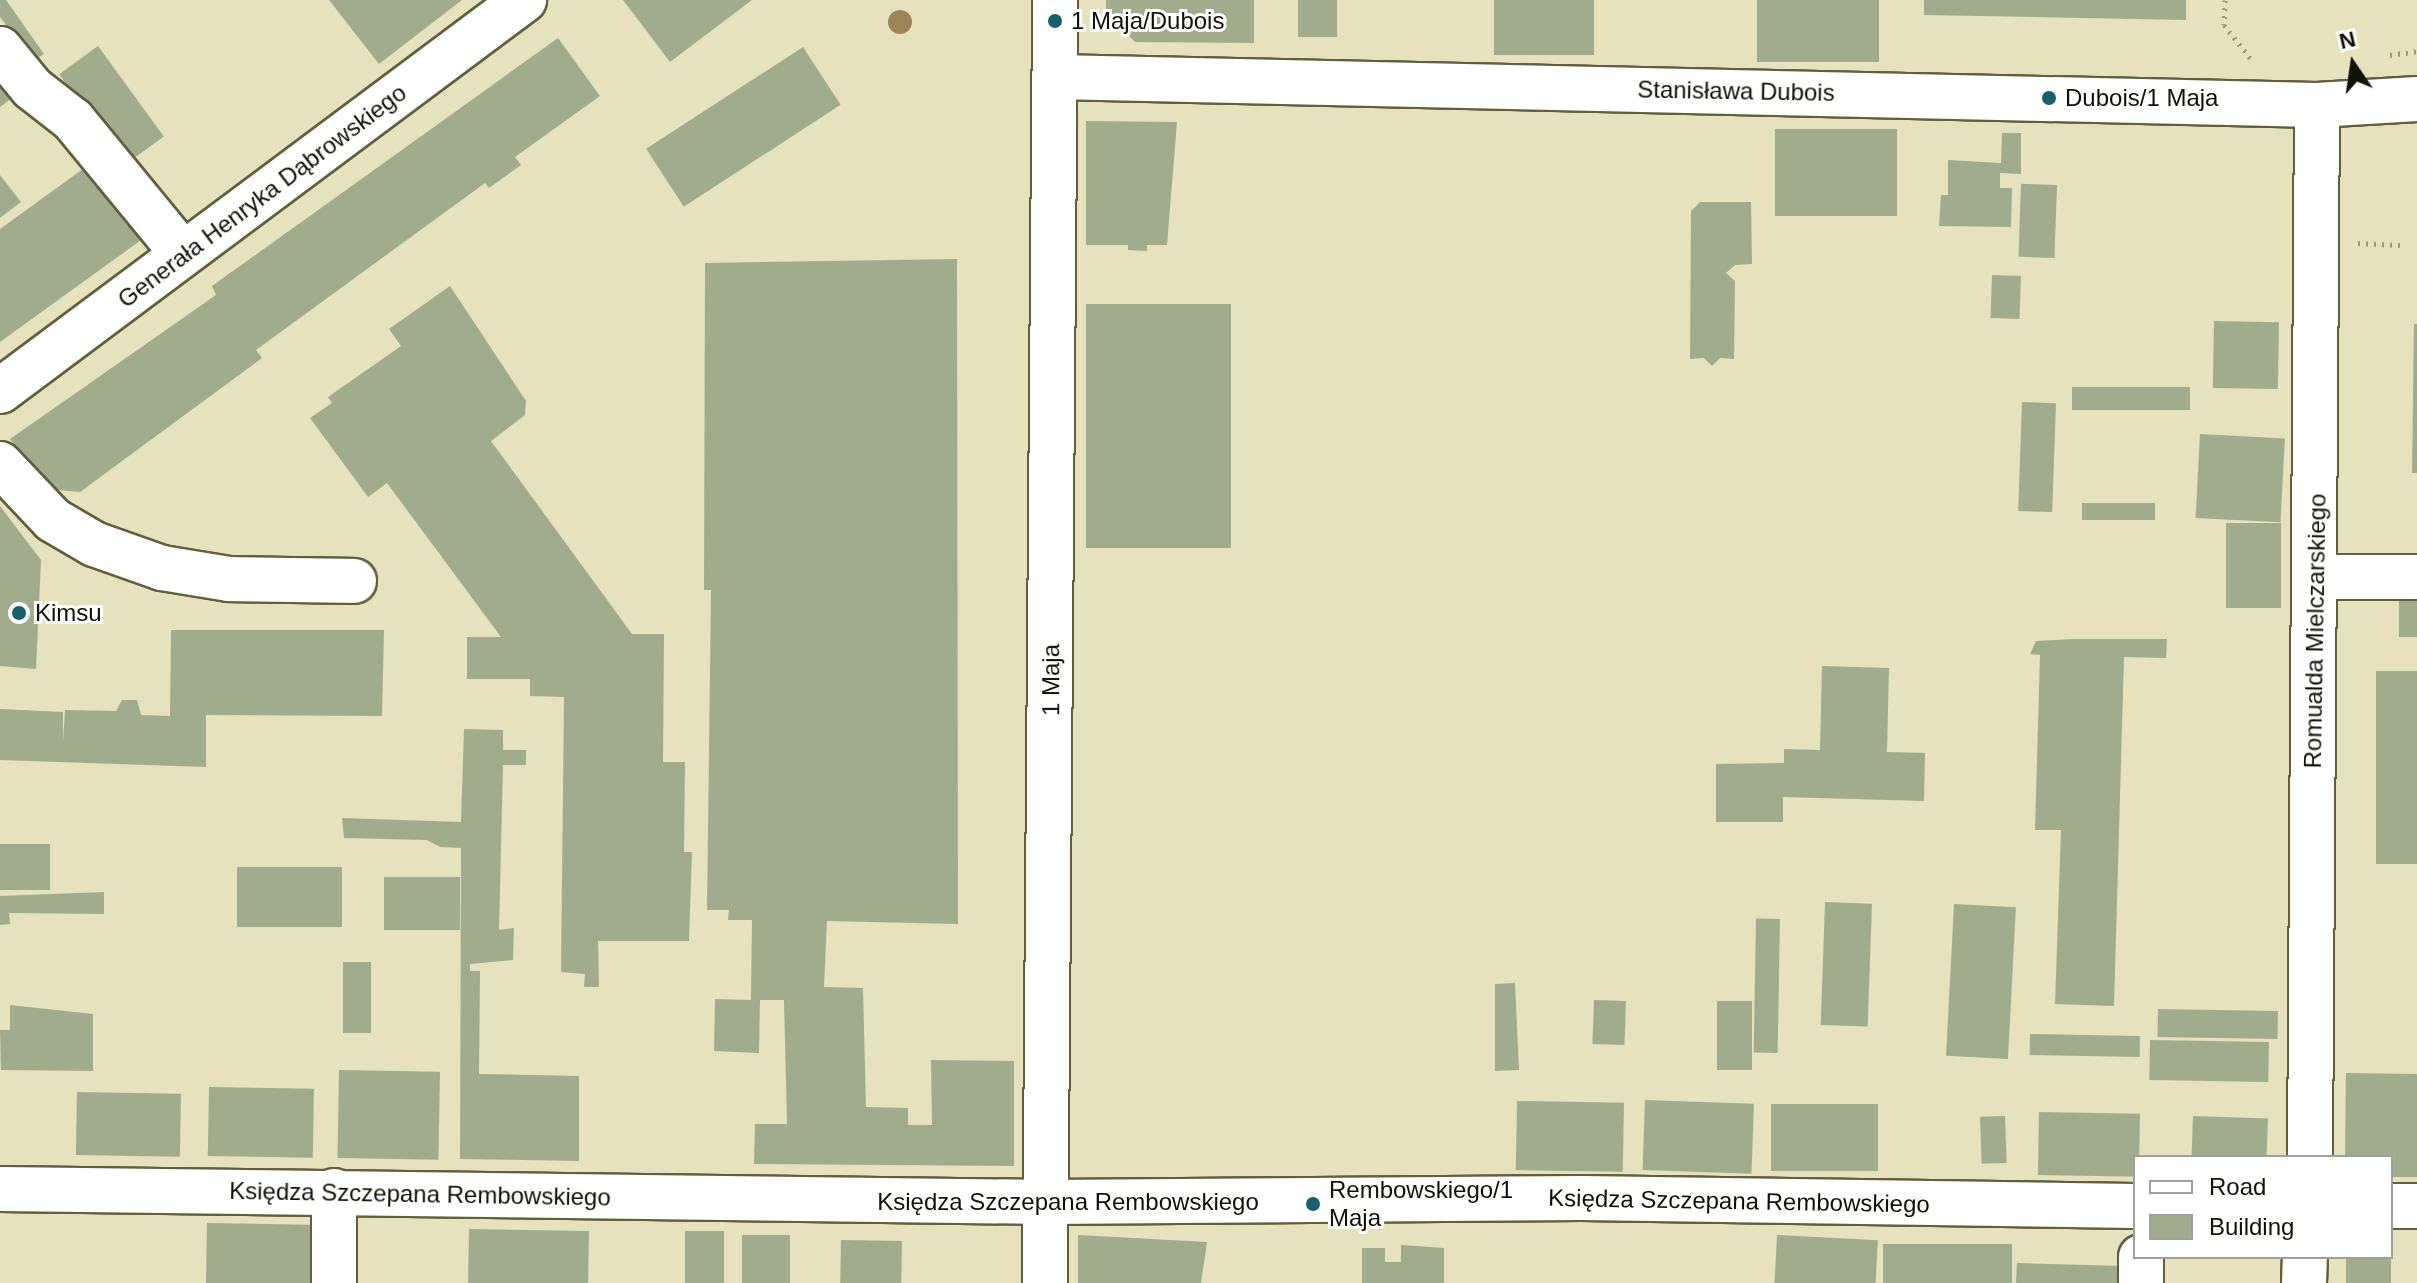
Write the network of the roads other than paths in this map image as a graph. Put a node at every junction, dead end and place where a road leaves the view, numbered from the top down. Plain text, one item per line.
1 (1034, 0) edge
2 (1055, 0) edge
3 (505, 6) edge
4 (0, 49) edge
5 (1055, 77) junction
6 (2417, 99) edge
7 (2317, 105) junction
8 (183, 254) junction
9 (0, 391) edge
10 (0, 464) edge
11 (2316, 577) junction
12 (2417, 577) edge
13 (354, 581) dead end
14 (2310, 1155) edge
15 (0, 1189) edge
16 (334, 1191) junction
17 (1048, 1202) junction
18 (2133, 1206) edge
19 (2393, 1206) edge
20 (2417, 1206) edge
21 (2141, 1259) edge
22 (2305, 1259) edge
23 (334, 1283) edge
24 (1045, 1283) edge
25 (2141, 1283) edge
26 (2304, 1283) edge

1 - 5 street, 1 Maja
2 - 5 street, 1 Maja
3 - 8 street, Generała Henryka Dąbrowskiego
4 - 8 street
5 - 7 street, Stanisława Dubois
5 - 17 street, 1 Maja
6 - 7 street, Stanisława Dubois
7 - 11 street, Romualda Mielczarskiego
8 - 9 street, Generała Henryka Dąbrowskiego
10 - 13 street
11 - 12 street
11 - 14 street, Romualda Mielczarskiego
15 - 16 street, Księdza Szczepana Rembowskiego
16 - 17 street, Księdza Szczepana Rembowskiego
16 - 23 street
17 - 18 street, Księdza Szczepana Rembowskiego
17 - 24 street, 1 Maja
19 - 20 street
21 - 25 street
22 - 26 street

